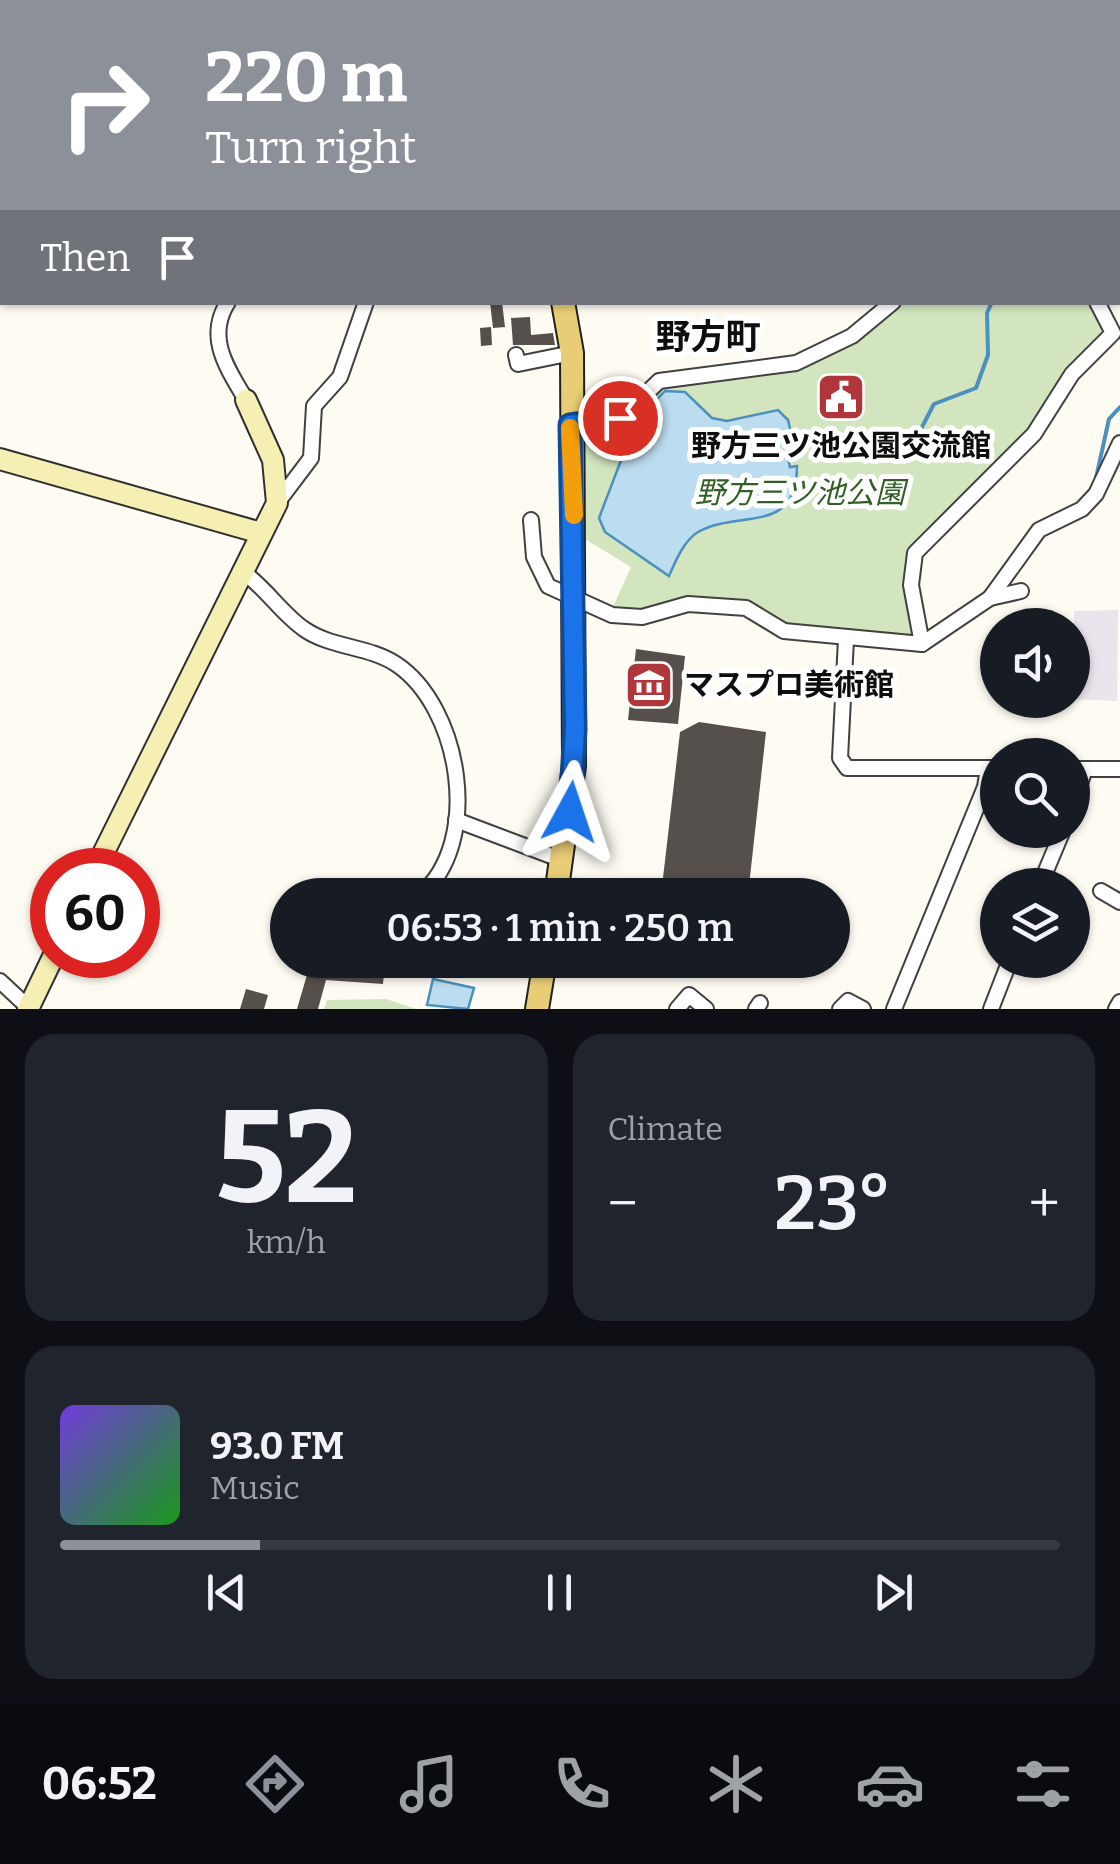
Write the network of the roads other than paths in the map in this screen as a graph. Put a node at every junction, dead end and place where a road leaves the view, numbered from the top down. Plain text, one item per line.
1 (226, 305) edge
2 (365, 305) edge
3 (564, 305) edge
4 (889, 305) edge
5 (1099, 305) edge
6 (572, 353) junction
7 (516, 355) dead end
8 (246, 400) joint
9 (570, 425) junction
10 (1120, 443) edge
11 (0, 460) edge
12 (277, 503) junction
13 (531, 520) dead end
14 (262, 533) junction
15 (242, 572) junction
16 (1021, 591) dead end
17 (990, 598) junction
18 (575, 601) junction
19 (846, 638) junction
20 (922, 644) junction
21 (980, 768) edge
22 (1090, 769) edge
23 (1120, 769) edge
24 (980, 799) edge
25 (456, 820) junction
26 (106, 848) edge
27 (562, 860) junction
28 (434, 878) edge
29 (559, 878) edge
30 (1101, 891) dead end
31 (1120, 902) edge
32 (43, 978) edge
33 (543, 978) edge
34 (1003, 978) edge
35 (0, 980) edge
36 (1120, 1002) edge
37 (29, 1008) edge
38 (540, 1009) edge
39 (677, 1009) edge
40 (706, 1009) edge
41 (840, 1009) edge
42 (863, 1009) edge
43 (894, 1009) edge
44 (991, 1009) edge
45 (1116, 1009) edge

1 - 8 street
2 - 12 street
3 - 6 main road
4 - 9 street
5 - 20 street
6 - 7 street
6 - 9 main road
8 - 12 street
9 - 18 main road
10 - 17 street
11 - 14 street
12 - 14 street
13 - 18 street
14 - 15 street
15 - 25 street
15 - 26 street
16 - 17 street
17 - 20 street
18 - 19 street
18 - 27 main road
19 - 20 street
19 - 21 street
22 - 23 street
24 - 43 street
25 - 27 street
25 - 28 street
27 - 29 main road
30 - 31 street
32 - 37 street
33 - 38 main road
34 - 44 street
35 - 37 street
36 - 45 street
39 - 40 street
41 - 42 street

